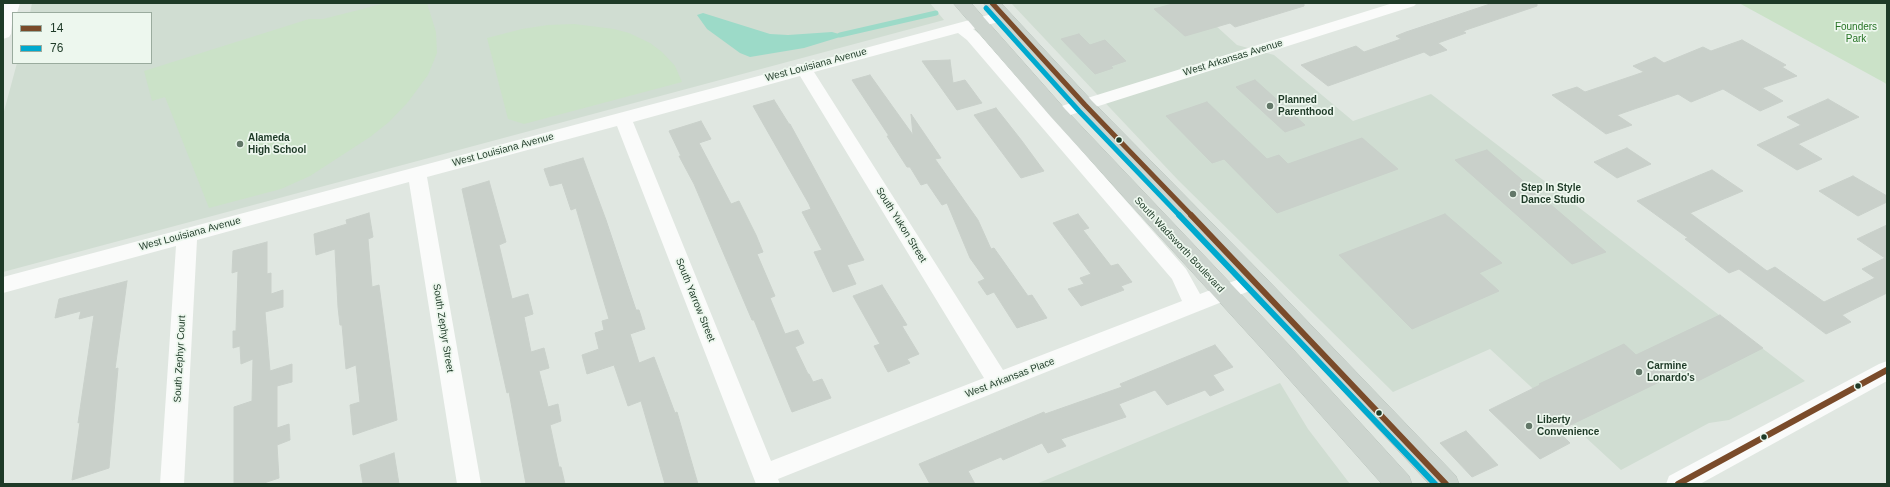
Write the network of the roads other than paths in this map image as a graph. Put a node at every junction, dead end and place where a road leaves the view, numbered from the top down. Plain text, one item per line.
1 (12, 3) edge
2 (962, 3) edge
3 (1410, 3) edge
4 (998, 9) edge
5 (978, 22) junction
6 (960, 27) junction
7 (3, 34) edge
8 (803, 68) junction
9 (1085, 105) junction
10 (1058, 113) junction
11 (622, 117) junction
12 (417, 173) junction
13 (187, 234) junction
14 (1255, 281) junction
15 (3, 285) edge
16 (1225, 293) junction
17 (1194, 306) junction
18 (1887, 370) edge
19 (999, 383) junction
20 (766, 479) edge
21 (172, 484) edge
22 (469, 484) edge
23 (1399, 484) edge
24 (1446, 484) edge
25 (1678, 484) edge

1 - 7 street
2 - 5 main road, South Wadsworth Boulevard
3 - 9 street, West Arkansas Avenue
4 - 5 street, West Louisiana Avenue
4 - 9 main road
5 - 6 street, West Louisiana Avenue
5 - 10 main road, South Wadsworth Boulevard
6 - 8 street, West Louisiana Avenue
6 - 17 street, South Wadsworth Boulevard
8 - 11 street, West Louisiana Avenue
8 - 19 street, South Yukon Street
9 - 10 street, West Arkansas Avenue
9 - 14 main road
10 - 16 main road, South Wadsworth Boulevard
11 - 12 street, West Louisiana Avenue
11 - 20 street, South Yarrow Street
12 - 13 street, West Louisiana Avenue
12 - 22 street, South Zephyr Street
13 - 15 street, West Louisiana Avenue
13 - 21 street, South Zephyr Court
14 - 16 street, West Arkansas Place
14 - 24 main road
16 - 17 street, West Arkansas Place
16 - 23 main road, South Wadsworth Boulevard
17 - 19 street, West Arkansas Place
18 - 25 street
19 - 20 street, West Arkansas Place

